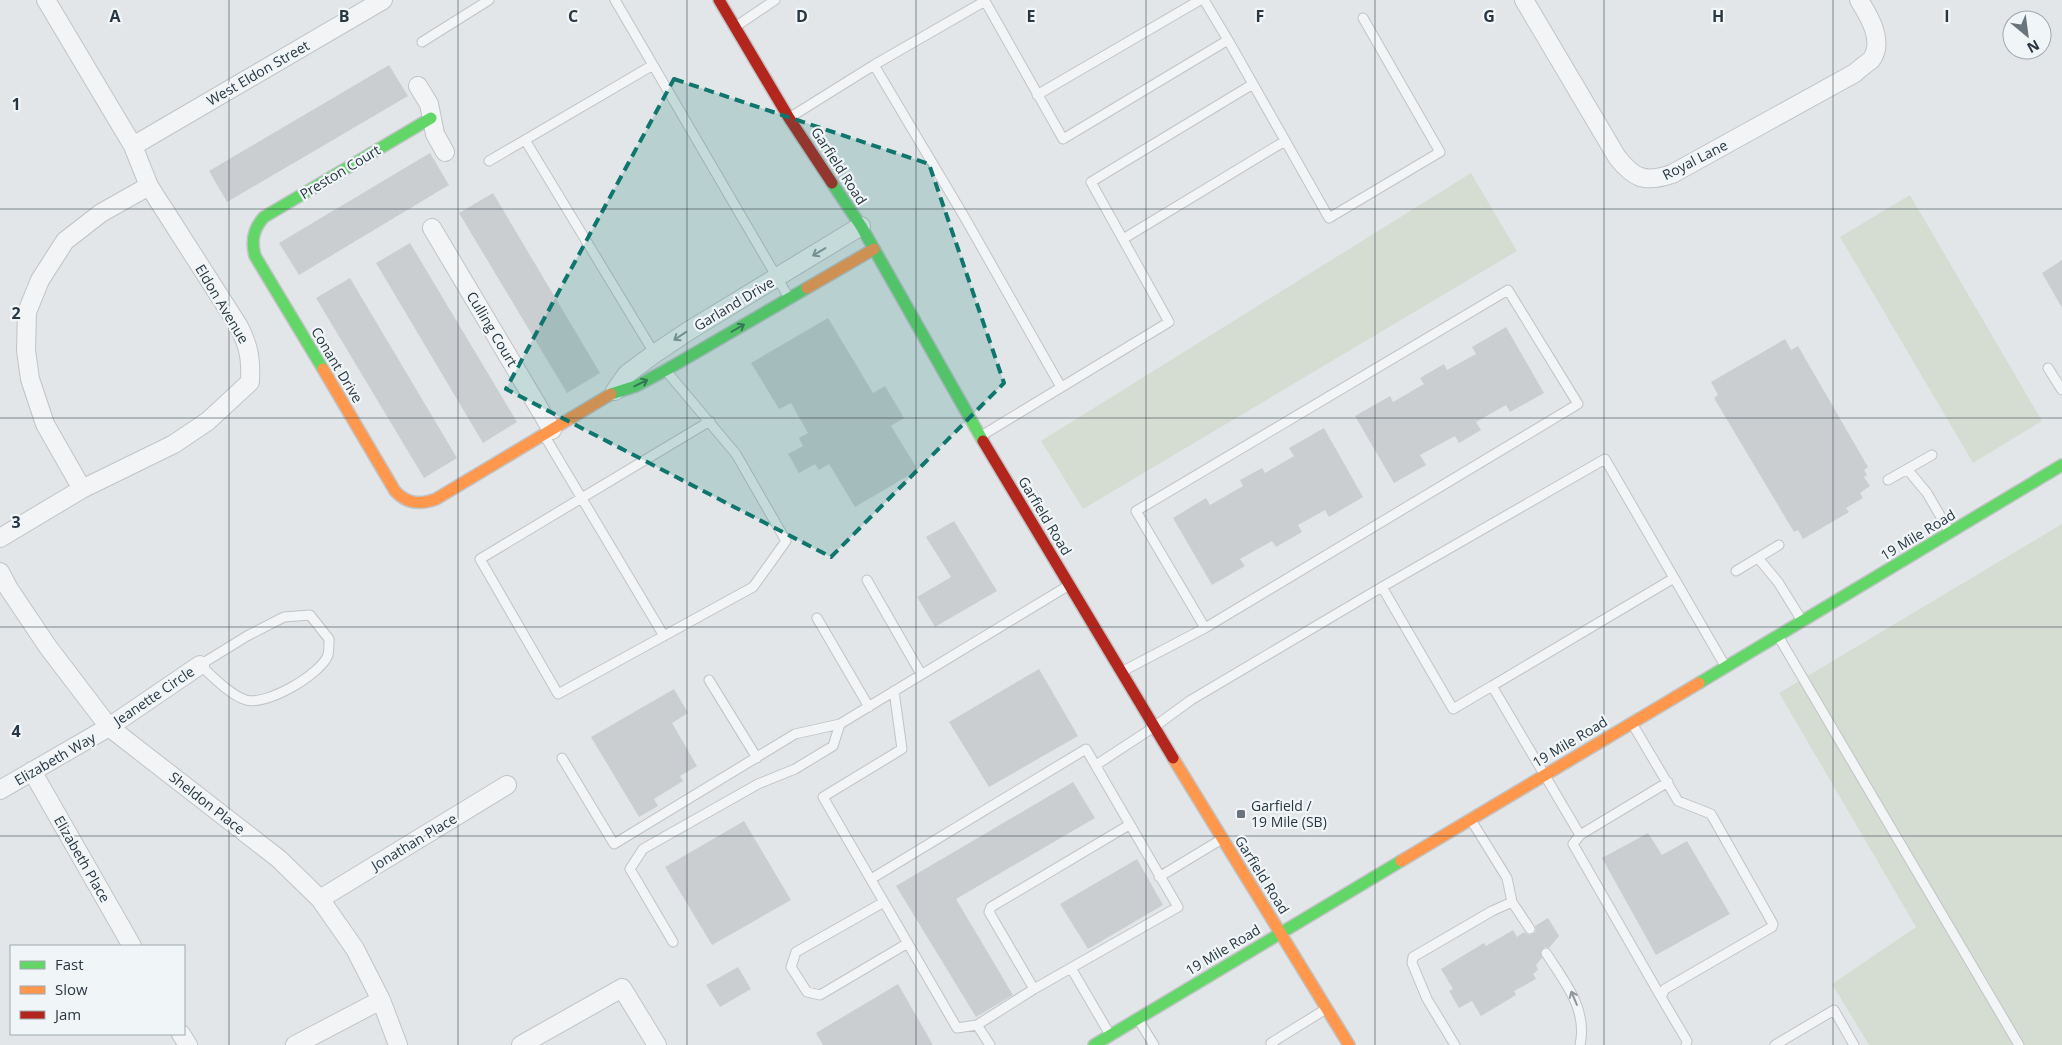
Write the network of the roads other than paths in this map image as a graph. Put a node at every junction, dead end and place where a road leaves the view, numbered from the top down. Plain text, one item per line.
1 (46, 0) edge
2 (383, 0) edge
3 (489, 0) edge
4 (615, 0) edge
5 (719, 0) edge
6 (774, 0) edge
7 (1200, 0) edge
8 (1204, 0) edge
9 (1524, 0) edge
10 (1859, 0) edge
11 (1363, 18) dead end
12 (735, 27) junction
13 (1228, 40) junction
14 (422, 42) dead end
15 (652, 65) junction
16 (874, 65) junction
17 (1253, 84) junction
18 (418, 86) dead end
19 (1038, 95) junction
20 (431, 118) junction
21 (789, 118) junction
22 (524, 140) junction
23 (1285, 141) junction
24 (133, 146) junction
25 (445, 152) dead end
26 (489, 160) dead end
27 (149, 186) junction
28 (861, 226) junction
29 (432, 228) dead end
30 (253, 232) joint
31 (1123, 240) junction
32 (874, 249) junction
33 (777, 278) junction
34 (789, 298) junction
35 (654, 354) junction
36 (2048, 368) dead end
37 (666, 370) junction
38 (1061, 387) junction
39 (2062, 390) edge
40 (615, 391) junction
41 (710, 421) junction
42 (548, 432) junction
43 (980, 436) junction
44 (1932, 455) dead end
45 (2062, 466) edge
46 (1907, 469) junction
47 (1888, 480) dead end
48 (82, 489) junction
49 (582, 498) junction
50 (412, 504) joint
51 (1950, 533) junction
52 (0, 538) edge
53 (1779, 545) dead end
54 (1758, 558) junction
55 (1736, 571) dead end
56 (0, 572) edge
57 (1674, 578) junction
58 (867, 580) dead end
59 (1068, 585) junction
60 (1382, 587) junction
61 (817, 618) dead end
62 (1802, 621) junction
63 (1205, 628) junction
64 (664, 636) junction
65 (1778, 636) junction
66 (200, 665) junction
67 (1726, 666) junction
68 (1121, 673) junction
69 (921, 674) junction
70 (709, 680) dead end
71 (1492, 686) junction
72 (894, 691) junction
73 (869, 707) junction
74 (1631, 723) junction
75 (840, 724) junction
76 (109, 727) junction
77 (1154, 727) junction
78 (562, 758) dead end
79 (757, 758) junction
80 (1096, 765) junction
81 (32, 771) junction
82 (1545, 775) junction
83 (1668, 782) junction
84 (507, 785) dead end
85 (0, 790) edge
86 (1471, 820) junction
87 (1129, 825) junction
88 (1580, 835) junction
89 (1222, 838) junction
90 (1160, 877) junction
91 (871, 879) junction
92 (320, 899) junction
93 (884, 902) junction
94 (1512, 902) junction
95 (1530, 928) dead end
96 (1281, 933) junction
97 (673, 942) dead end
98 (908, 943) junction
99 (131, 945) edge
100 (1546, 953) dead end
101 (1071, 968) junction
102 (1034, 989) junction
103 (1661, 997) junction
104 (381, 1000) junction
105 (1327, 1008) junction
106 (1138, 1019) junction
107 (977, 1025) junction
108 (1110, 1036) junction
109 (1270, 1044) edge
110 (295, 1045) edge
111 (398, 1045) edge
112 (521, 1045) edge
113 (657, 1045) edge
114 (990, 1045) edge
115 (1094, 1045) edge
116 (1154, 1045) edge
117 (1348, 1045) edge
118 (1455, 1045) edge
119 (1580, 1045) edge
120 (1686, 1045) edge
121 (1775, 1045) edge
122 (1854, 1045) edge
123 (2019, 1045) edge

1 - 24 street, Eldon Avenue
2 - 24 street, West Eldon Street
3 - 14 lane
4 - 15 lane
5 - 12 street, Garfield Road
6 - 12 lane
7 - 19 lane
8 - 13 lane
9 - 10 street, Royal Lane
11 - 23 lane
12 - 21 street, Garfield Road
13 - 17 lane
13 - 19 lane
15 - 22 lane
15 - 33 lane
16 - 19 lane
16 - 21 lane
16 - 38 lane
17 - 23 lane
17 - 31 lane
18 - 20 street
20 - 25 street
20 - 30 street, Preston Court
21 - 28 street, Garfield Road
22 - 26 lane
22 - 35 lane
23 - 31 lane
24 - 27 street, Eldon Avenue
27 - 48 street
27 - 48 street, Eldon Avenue
28 - 32 street, Garfield Road
28 -> 33 street, Garland Drive
29 - 42 street, Culling Court
30 - 50 street, Conant Drive
31 - 38 lane
32 - 34 street, Garland Drive
32 - 43 street, Garfield Road
33 - 34 lane
33 -> 35 street, Garland Drive
37 -> 34 street, Garland Drive
35 - 37 lane
35 - 40 street, Garland Drive
36 - 39 lane
40 -> 37 street, Garland Drive
37 - 41 lane
38 - 43 lane
40 - 42 street, Garland Drive
41 - 49 lane
41 - 64 lane
42 - 49 lane
42 - 50 street, Garland Drive
43 - 59 street, Garfield Road
44 - 46 lane
45 - 51 street, 19 Mile Road
46 - 47 lane
46 - 51 lane
48 - 52 street, Eldon Avenue
49 - 64 lane
49 - 64 lane
51 - 62 street, 19 Mile Road
53 - 54 lane
54 - 55 lane
54 - 62 lane
56 - 76 street, Sheldon Place
57 - 60 lane
57 - 67 lane
57 - 71 lane
58 - 69 lane
59 - 68 street, Garfield Road
59 - 69 lane
60 - 71 lane
60 - 77 lane
61 - 73 lane
62 - 65 street, 19 Mile Road
63 - 63 lane
63 - 68 lane
65 - 67 street, 19 Mile Road
65 - 123 lane
66 - 66 lane
66 - 76 street, Jeanette Circle
67 - 74 street, 19 Mile Road
68 - 77 street, Garfield Road
69 - 72 lane
70 - 79 lane
71 - 82 lane
72 - 73 lane
72 - 91 lane
73 - 75 lane
74 - 82 street, 19 Mile Road
74 - 83 lane
75 - 79 lane
75 - 97 lane
76 - 81 street, Elizabeth Way
76 - 92 street, Sheldon Place
77 - 80 lane
77 - 89 street, Garfield Road
78 - 79 lane
80 - 87 lane
80 - 91 lane
81 - 85 street, Elizabeth Way
81 - 99 street, Elizabeth Place
82 - 86 street, 19 Mile Road
82 - 88 lane
83 - 88 lane
83 - 103 lane
84 - 92 street, Jonathan Place
86 - 94 lane
86 - 96 street, 19 Mile Road
87 - 90 lane
87 - 102 lane
88 - 103 lane
89 - 90 lane
89 - 96 street, Garfield Road
90 - 101 lane
91 - 93 lane
92 - 104 street, Sheldon Place
93 - 98 lane
93 - 98 lane
94 - 95 lane
94 - 118 lane
96 - 105 street, Garfield Road
96 - 106 street, 19 Mile Road
98 - 107 lane
119 -> 100 lane
101 - 102 lane
101 - 108 lane
102 - 107 lane
103 - 120 lane
104 - 110 street
104 - 111 street, Sheldon Place
105 - 109 lane
105 - 117 street, Garfield Road
106 - 108 street, 19 Mile Road
106 - 116 lane
107 - 114 lane
108 - 115 street, 19 Mile Road
112 - 113 street
121 - 122 lane

